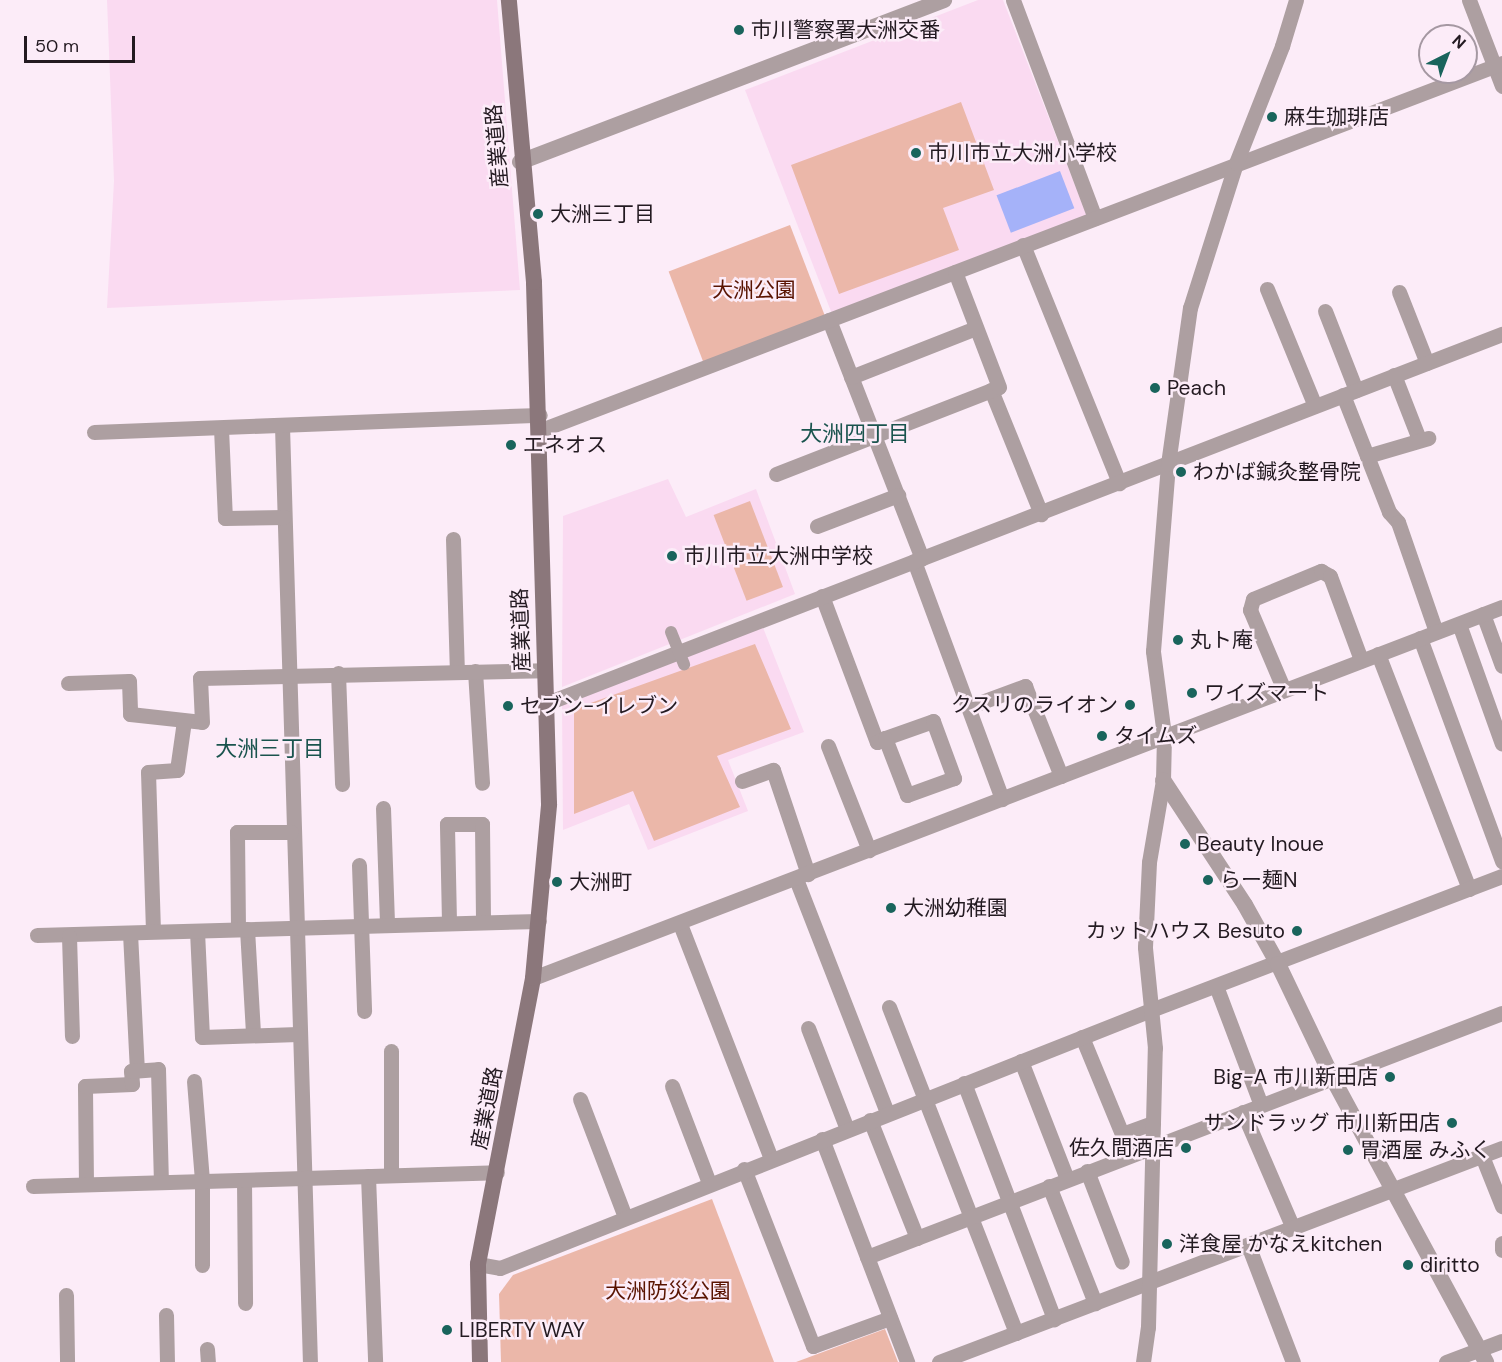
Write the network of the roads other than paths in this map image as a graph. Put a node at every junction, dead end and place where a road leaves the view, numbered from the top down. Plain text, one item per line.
1 (509, 0) edge
2 (1013, 0) edge
3 (1296, 0) edge
4 (1469, 0) edge
5 (939, 1) edge
6 (1498, 65) edge
7 (1502, 86) edge
8 (520, 162) junction
9 (1236, 163) junction
10 (1095, 218) junction
11 (1023, 245) junction
12 (955, 272) junction
13 (1267, 289) dead end
14 (1399, 292) dead end
15 (1325, 312) dead end
16 (829, 320) junction
17 (976, 328) junction
18 (1502, 335) edge
19 (1427, 363) junction
20 (1394, 375) junction
21 (851, 377) junction
22 (991, 390) junction
23 (1349, 392) junction
24 (1315, 406) junction
25 (540, 422) junction
26 (282, 426) junction
27 (221, 428) junction
28 (94, 432) dead end
29 (874, 434) junction
30 (1367, 456) junction
31 (1167, 464) junction
32 (776, 474) dead end
33 (1119, 483) junction
34 (898, 495) junction
35 (1041, 514) junction
36 (284, 518) junction
37 (817, 526) dead end
38 (453, 539) dead end
39 (918, 559) junction
40 (822, 596) junction
41 (1502, 607) edge
42 (1483, 614) junction
43 (1459, 624) junction
44 (671, 632) dead end
45 (1436, 632) junction
46 (1420, 638) junction
47 (1378, 654) junction
48 (1361, 660) junction
49 (684, 664) dead end
50 (1502, 666) edge
51 (545, 670) junction
52 (457, 671) junction
53 (475, 671) junction
54 (338, 673) junction
55 (288, 676) junction
56 (68, 683) dead end
57 (1284, 690) junction
58 (547, 703) junction
59 (968, 707) junction
60 (184, 721) junction
61 (1164, 735) junction
62 (885, 738) junction
63 (1502, 744) edge
64 (828, 746) dead end
65 (1061, 776) junction
66 (1163, 780) junction
67 (742, 781) dead end
68 (482, 783) dead end
69 (342, 784) dead end
70 (1002, 799) junction
71 (383, 808) dead end
72 (291, 832) junction
73 (869, 850) junction
74 (1502, 861) edge
75 (359, 864) dead end
76 (802, 876) junction
77 (1502, 876) edge
78 (1469, 889) junction
79 (483, 920) junction
80 (539, 921) junction
81 (448, 922) junction
82 (387, 923) junction
83 (362, 924) junction
84 (680, 924) junction
85 (294, 927) junction
86 (242, 929) junction
87 (153, 931) junction
88 (197, 931) junction
89 (130, 933) junction
90 (37, 935) dead end
91 (69, 936) junction
92 (1278, 964) junction
93 (533, 978) junction
94 (1216, 986) junction
95 (889, 1007) dead end
96 (1151, 1010) junction
97 (364, 1011) dead end
98 (1502, 1013) edge
99 (808, 1028) dead end
100 (253, 1034) junction
101 (298, 1034) junction
102 (72, 1036) dead end
103 (1082, 1037) junction
104 (391, 1051) dead end
105 (1021, 1061) junction
106 (137, 1070) junction
107 (1333, 1079) junction
108 (194, 1082) dead end
109 (964, 1083) junction
110 (672, 1086) dead end
111 (927, 1097) junction
112 (580, 1099) dead end
113 (1261, 1105) junction
114 (1243, 1112) junction
115 (887, 1113) junction
116 (870, 1120) junction
117 (1153, 1123) junction
118 (847, 1129) junction
119 (822, 1139) junction
120 (1152, 1145) junction
121 (1502, 1149) edge
122 (1482, 1156) junction
123 (771, 1159) junction
124 (744, 1169) junction
125 (1088, 1171) junction
126 (497, 1172) junction
127 (391, 1175) junction
128 (369, 1176) junction
129 (303, 1178) junction
130 (1067, 1179) junction
131 (244, 1180) junction
132 (202, 1181) junction
133 (161, 1182) junction
134 (709, 1183) junction
135 (86, 1184) junction
136 (33, 1186) dead end
137 (1049, 1186) junction
138 (1395, 1190) junction
139 (1009, 1202) junction
140 (1502, 1206) edge
141 (972, 1216) junction
142 (624, 1217) junction
143 (1293, 1228) junction
144 (917, 1238) junction
145 (1502, 1243) edge
146 (1248, 1245) junction
147 (1502, 1250) edge
148 (867, 1257) junction
149 (1122, 1262) dead end
150 (478, 1264) junction
151 (202, 1265) dead end
152 (1149, 1283) junction
153 (66, 1295) dead end
154 (1095, 1303) junction
155 (245, 1304) dead end
156 (166, 1315) dead end
157 (890, 1318) junction
158 (1054, 1319) junction
159 (1016, 1333) junction
160 (1502, 1341) edge
161 (1484, 1355) edge
162 (963, 1358) edge
163 (67, 1362) edge
164 (167, 1362) edge
165 (310, 1362) edge
166 (375, 1362) edge
167 (480, 1362) edge
168 (907, 1362) edge
169 (939, 1362) edge
170 (1143, 1362) edge
171 (1293, 1362) edge
172 (1446, 1362) edge

1 - 8 main road, 産業道路
2 - 10 street
3 - 9 street
4 - 6 street
5 - 8 street
6 - 7 street
6 - 9 street
8 - 25 main road, 産業道路
9 - 10 street
9 - 31 street
10 - 11 street
11 - 12 street
11 - 33 street
12 - 16 street
12 - 17 street
13 - 24 street
14 - 19 street
15 - 23 street
16 - 21 street
16 - 25 street
17 - 21 street
17 - 22 street
18 - 19 street
19 - 20 street
20 - 23 street
20 - 30 street
21 - 29 street
22 - 29 street
22 - 35 street
23 - 24 street
23 - 30 street
24 - 31 street
25 - 26 street
25 - 51 main road, 産業道路
26 - 27 street
26 - 36 street
27 - 28 street
27 - 36 street
29 - 32 street
29 - 34 street
30 - 45 street
31 - 33 street
31 - 61 street
33 - 35 street
34 - 37 street
34 - 39 street
35 - 39 street
36 - 55 street
38 - 52 street
39 - 40 street
39 - 59 street
40 - 58 street
40 - 62 street
41 - 42 street
42 - 43 street
42 - 50 street
43 - 45 street
43 - 63 street
44 - 49 street, bridge
45 - 46 street
46 - 47 street
46 - 74 street
47 - 48 street
47 - 78 street
48 - 57 street
48 - 57 street
51 - 53 street
51 - 58 main road, 産業道路
52 - 53 street
52 - 54 street
53 - 68 street
54 - 55 street
54 - 69 street
55 - 60 street
55 - 72 street
56 - 60 street
57 - 61 street
58 - 80 main road, 産業道路
59 - 65 street
59 - 70 street
60 - 87 street
61 - 65 street
61 - 66 street
62 - 62 street
64 - 73 street
65 - 70 street
66 - 92 street
66 - 96 street
67 - 76 street
70 - 73 street
71 - 82 street
72 - 85 street
72 - 86 street
73 - 76 street
75 - 83 street
76 - 84 street
76 - 115 street
77 - 78 street
78 - 92 street
79 - 80 street
79 - 81 street
79 - 81 street
80 - 93 main road, 産業道路
81 - 82 street
82 - 83 street
83 - 85 street
83 - 97 street
84 - 93 street
84 - 123 street
85 - 86 street
85 - 101 street
86 - 88 street
86 - 100 street
87 - 88 street
87 - 89 street
88 - 100 street
89 - 91 street
89 - 106 street
90 - 91 street
91 - 102 street
92 - 94 street
92 - 107 street
93 - 126 main road, 産業道路
94 - 96 street
94 - 113 street
95 - 111 street
96 - 103 street
96 - 117 street
98 - 107 street
99 - 118 street
100 - 101 street
101 - 129 street
103 - 105 street
103 - 117 street
104 - 127 street
105 - 109 street
105 - 130 street
106 - 133 street
106 - 135 street
107 - 113 street
107 - 138 street
108 - 132 street
109 - 111 street
109 - 139 street
110 - 134 street
111 - 115 street
111 - 141 street
112 - 142 street
113 - 114 street
114 - 120 street
114 - 143 street
115 - 116 street
116 - 118 street
116 - 144 street
117 - 120 street
118 - 119 street
119 - 123 street
119 - 148 street
120 - 125 street
120 - 152 street
121 - 122 street
122 - 138 street
122 - 140 street
123 - 124 street
124 - 134 street
124 - 157 street
125 - 130 street
125 - 149 street
126 - 127 street
126 - 150 main road, 産業道路
127 - 128 street
128 - 129 street
128 - 166 street
129 - 131 street
129 - 165 street
130 - 137 street
131 - 132 street
131 - 155 street
132 - 133 street
132 - 151 street
133 - 135 street
134 - 142 street
135 - 136 street
137 - 139 street
137 - 154 street
138 - 143 street
138 - 161 street
139 - 141 street
139 - 158 street
141 - 144 street
141 - 159 street
142 - 150 street
143 - 146 street
144 - 148 street
145 - 147 street
146 - 152 street
146 - 171 street
148 - 157 street
150 - 167 main road, 産業道路
152 - 154 street
152 - 170 street
153 - 163 street
154 - 158 street
156 - 164 street
157 - 168 street
158 - 159 street
159 - 162 street
160 - 161 street
161 - 172 street
162 - 169 street

